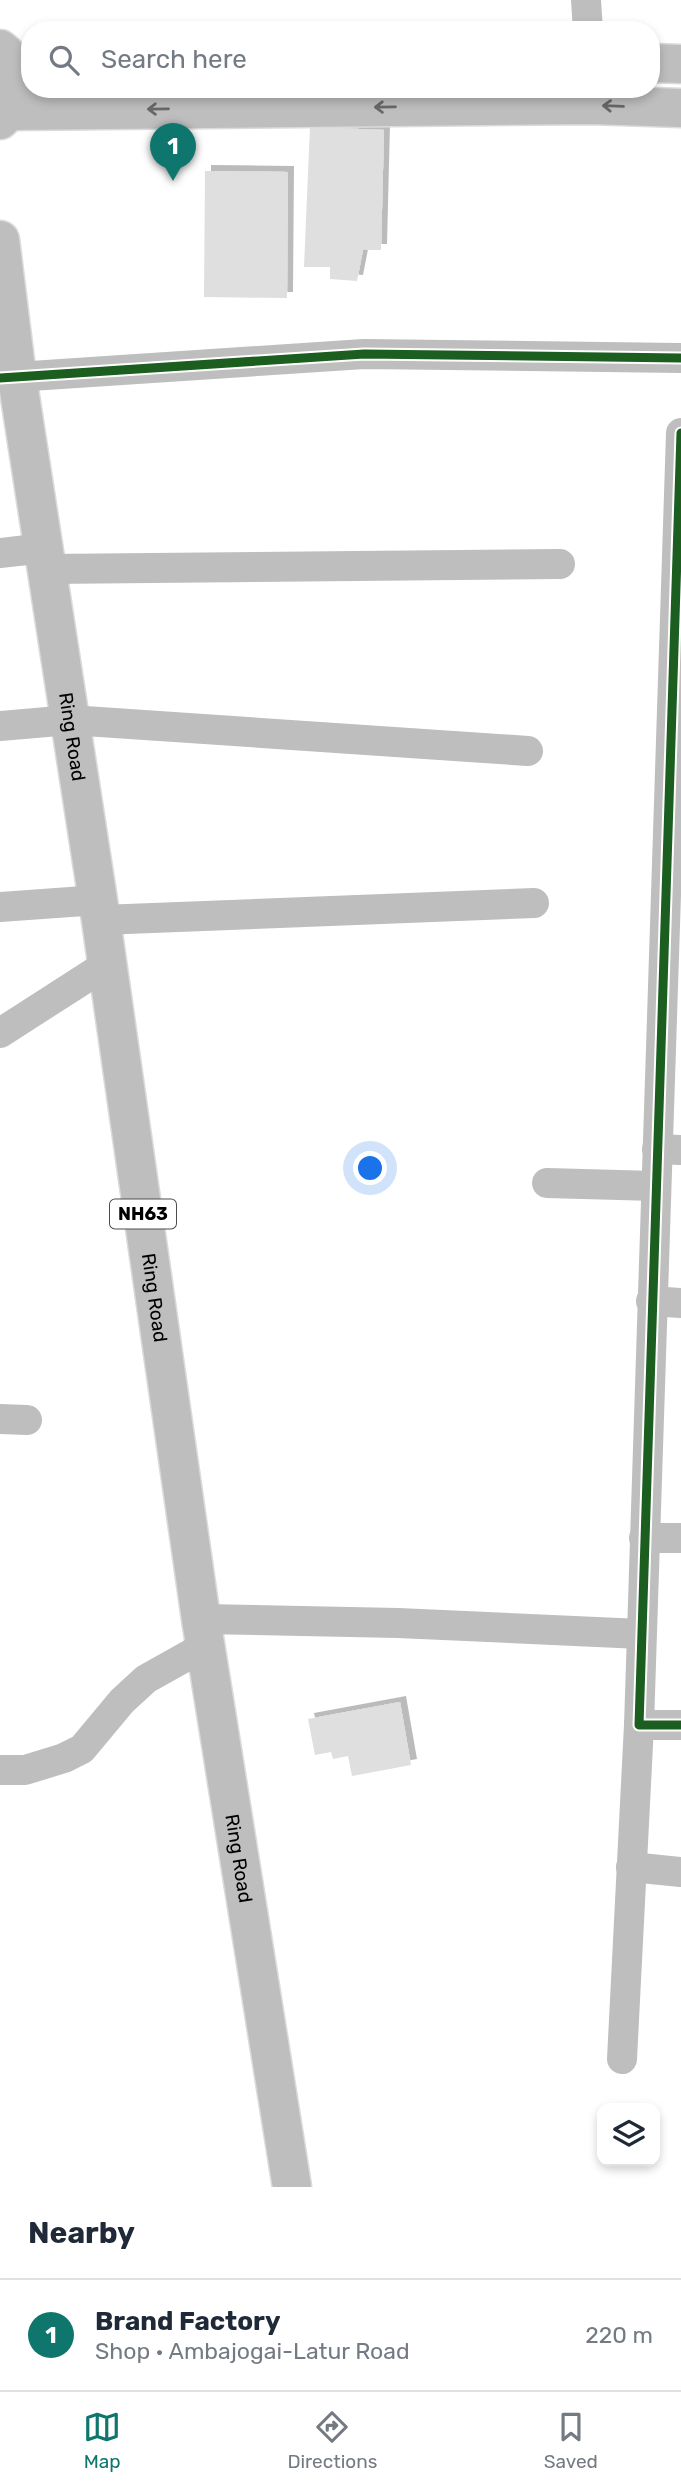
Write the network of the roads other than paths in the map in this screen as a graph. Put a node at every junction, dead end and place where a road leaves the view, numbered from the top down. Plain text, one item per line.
1 (586, 0) edge
2 (587, 21) edge
3 (11, 51) edge
4 (660, 64) edge
5 (681, 64) edge
6 (681, 108) edge
7 (5, 116) edge
8 (0, 240) edge
9 (681, 358) edge
10 (9, 378) edge
11 (681, 433) edge
12 (0, 553) edge
13 (46, 559) junction
14 (560, 564) dead end
15 (677, 645) edge
16 (71, 720) junction
17 (0, 726) edge
18 (528, 751) dead end
19 (534, 903) dead end
20 (0, 907) edge
21 (100, 910) junction
22 (106, 965) junction
23 (0, 1033) edge
24 (669, 1150) edge
25 (547, 1183) dead end
26 (655, 1186) junction
27 (652, 1301) junction
28 (681, 1303) edge
29 (644, 1538) junction
30 (681, 1538) edge
31 (203, 1632) junction
32 (641, 1634) junction
33 (639, 1725) junction
34 (681, 1725) edge
35 (0, 1770) edge
36 (631, 1867) junction
37 (681, 1872) edge
38 (622, 2059) dead end
39 (292, 2187) edge

1 - 2 street
3 - 7 main road
4 - 5 main road
6 -> 7 main road
8 - 10 main road, Ring Road / NH63
9 - 10 street
10 - 13 main road, Ring Road / NH63
11 - 15 street
12 - 13 street
13 - 14 street
13 - 16 main road, Ring Road / NH63
15 - 24 street
16 - 17 street
16 - 18 street
16 - 21 main road, Ring Road / NH63
19 - 21 street
20 - 21 street
21 - 22 main road, Ring Road / NH63
22 - 23 street
22 - 31 main road, Ring Road / NH63
24 - 26 street
25 - 26 street
26 - 27 street
27 - 28 street
27 - 29 street
29 - 30 street
29 - 32 street
31 - 32 street
31 - 35 street
31 - 39 main road, Ring Road / NH63
32 - 33 street
33 - 34 street
33 - 36 street
36 - 37 street
36 - 38 street

